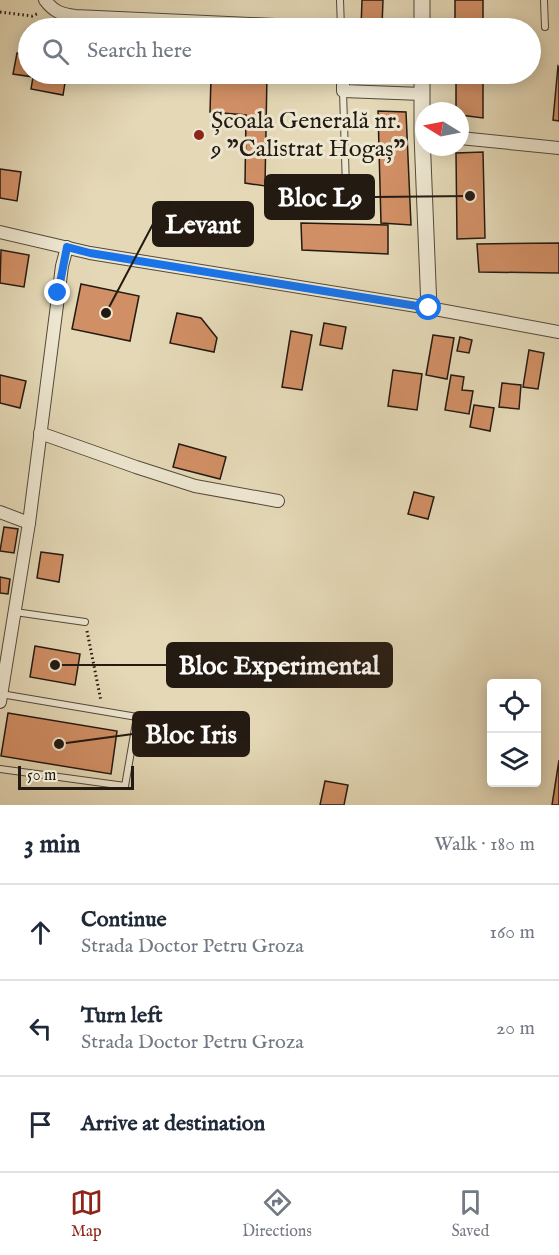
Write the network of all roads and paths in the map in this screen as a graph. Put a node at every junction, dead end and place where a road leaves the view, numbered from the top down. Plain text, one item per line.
1 (340, 0) edge
2 (422, 0) edge
3 (544, 0) edge
4 (48, 4) edge
5 (0, 12) edge
6 (119, 18) edge
7 (341, 18) edge
8 (422, 18) edge
9 (544, 27) dead end
10 (343, 84) edge
11 (422, 84) edge
12 (343, 91) junction
13 (422, 94) junction
14 (422, 102) edge
15 (469, 139) edge
16 (559, 148) edge
17 (424, 156) edge
18 (346, 188) dead end
19 (0, 232) edge
20 (67, 247) junction
21 (429, 308) junction
22 (559, 332) edge
23 (40, 433) junction
24 (278, 501) dead end
25 (0, 513) edge
26 (29, 523) junction
27 (15, 612) junction
28 (85, 622) joint
29 (1, 698) edge
30 (103, 711) junction
31 (0, 769) edge

1 - 7 lane
2 - 8 street
3 - 9 lane
4 - 5 path
4 - 6 street
10 - 12 street
11 - 13 street
12 - 13 street
12 - 18 lane
13 - 14 street
15 - 16 street
17 - 21 street
19 - 20 street
20 - 21 street
20 - 23 street
21 - 22 street
23 - 24 street
23 - 26 street
25 - 26 street
26 - 27 street
27 - 28 lane
27 - 29 street
28 - 30 path
29 - 30 lane
30 - 31 lane

